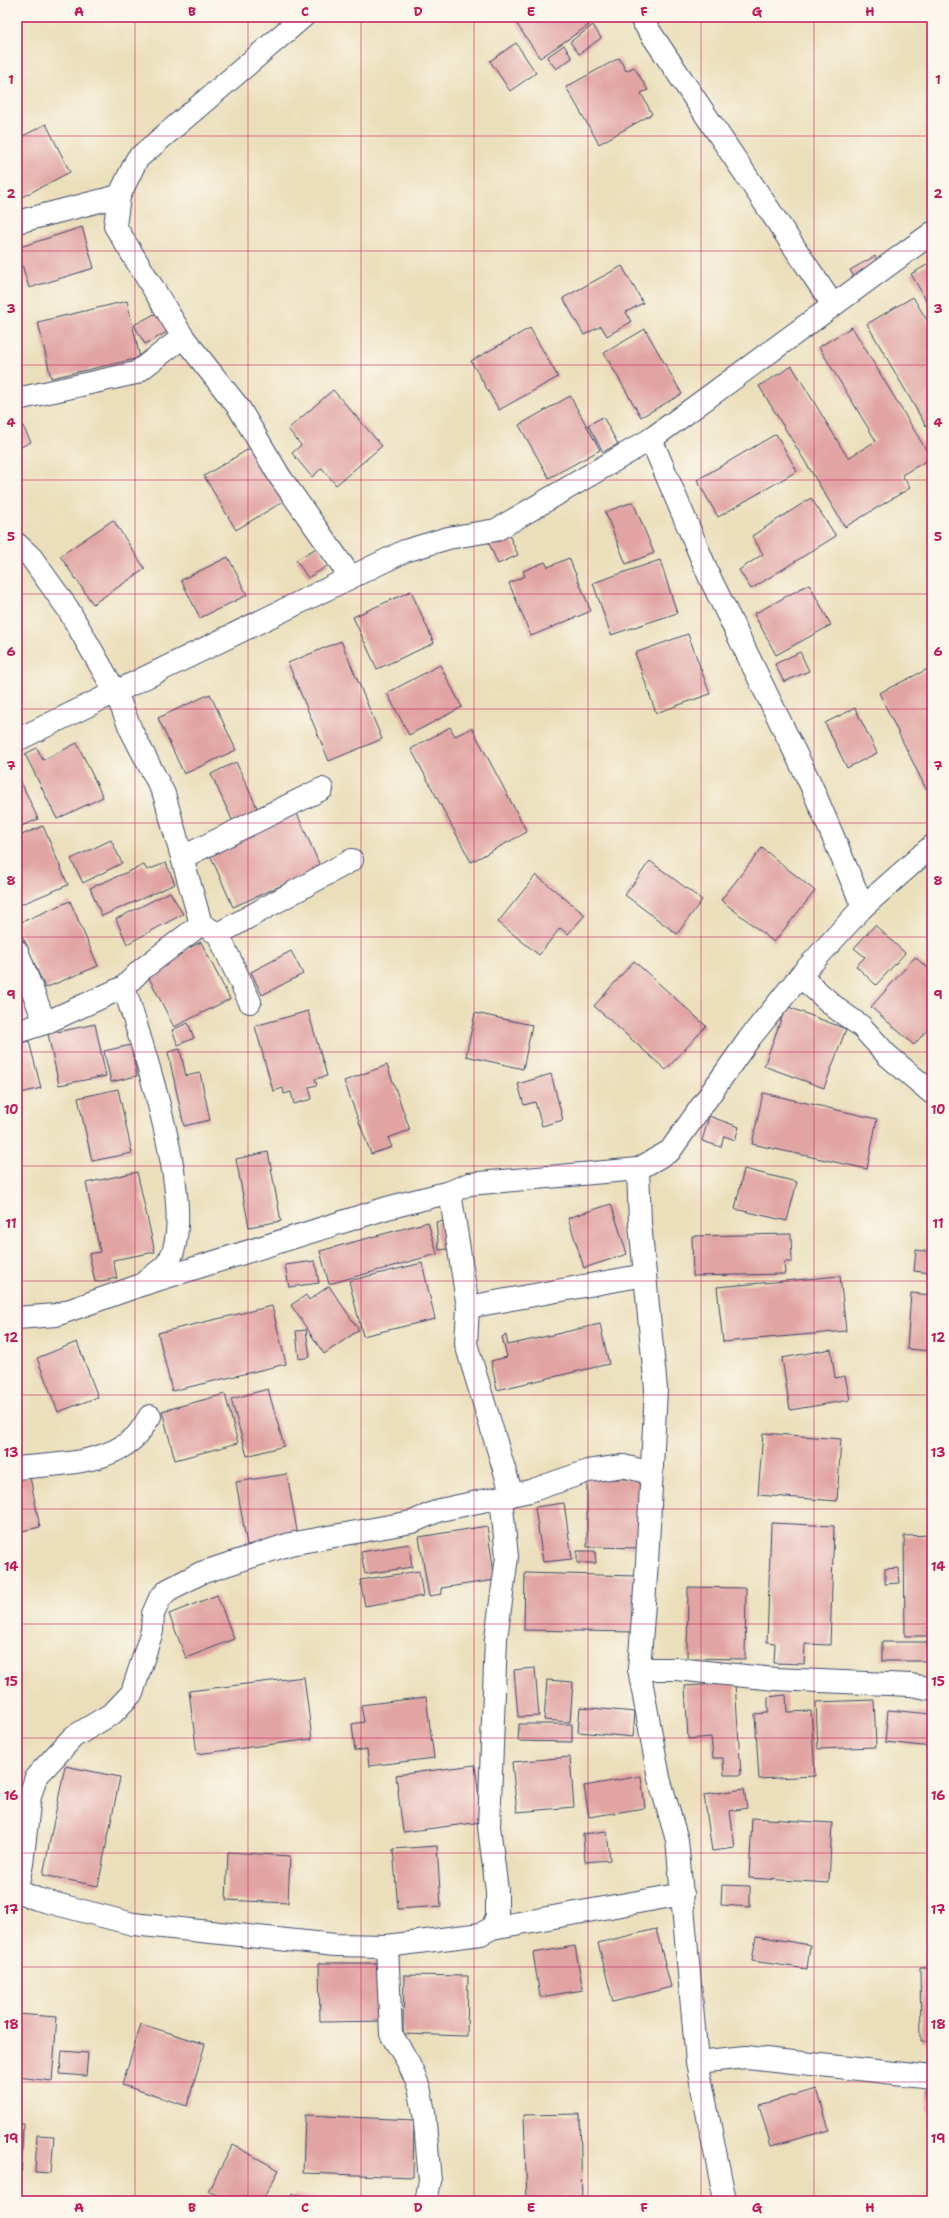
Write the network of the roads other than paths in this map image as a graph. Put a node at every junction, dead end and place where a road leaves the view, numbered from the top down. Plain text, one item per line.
1 (303, 17) edge
2 (640, 17) edge
3 (120, 196) junction
4 (17, 222) edge
5 (932, 233) edge
6 (833, 306) junction
7 (183, 336) junction
8 (17, 399) edge
9 (651, 439) junction
10 (17, 544) edge
11 (350, 576) junction
12 (116, 693) junction
13 (17, 740) edge
14 (322, 789) dead end
15 (932, 846) edge
16 (183, 857) junction
17 (352, 860) dead end
18 (863, 907) junction
19 (210, 929) junction
20 (17, 951) edge
21 (800, 976) junction
22 (124, 987) junction
23 (250, 1002) dead end
24 (45, 1023) junction
25 (17, 1032) edge
26 (932, 1093) edge
27 (638, 1169) junction
28 (450, 1192) junction
29 (645, 1275) junction
30 (141, 1285) junction
31 (468, 1307) junction
32 (17, 1318) edge
33 (150, 1416) dead end
34 (17, 1468) edge
35 (651, 1473) junction
36 (507, 1496) junction
37 (639, 1669) junction
38 (932, 1689) edge
39 (17, 1887) edge
40 (17, 1891) edge
41 (684, 1894) junction
42 (492, 1928) junction
43 (387, 1946) junction
44 (697, 2062) junction
45 (932, 2077) edge
46 (426, 2201) edge
47 (726, 2201) edge

1 - 3 street
2 - 6 street
3 - 4 street
3 - 7 street
5 - 6 street
6 - 9 street
7 - 8 street
7 - 11 street
9 - 11 street
9 - 18 street
10 - 12 street
11 - 12 street
12 - 13 street
12 - 16 street
14 - 16 street
15 - 18 street
16 - 19 street
17 - 19 street
18 - 21 street
19 - 22 street
19 - 23 street
20 - 24 street
21 - 26 street
21 - 27 street
22 - 24 street
22 - 30 street
24 - 25 street
27 - 28 street
27 - 29 street
28 - 30 street
28 - 31 street
29 - 31 street
29 - 35 street
30 - 32 street
31 - 36 street
33 - 34 street
35 - 36 street
35 - 37 street
36 - 39 street
36 - 42 street
37 - 38 street
37 - 41 street
40 - 43 street
41 - 42 street
41 - 44 street
42 - 43 street
43 - 46 street
44 - 45 street
44 - 47 street

